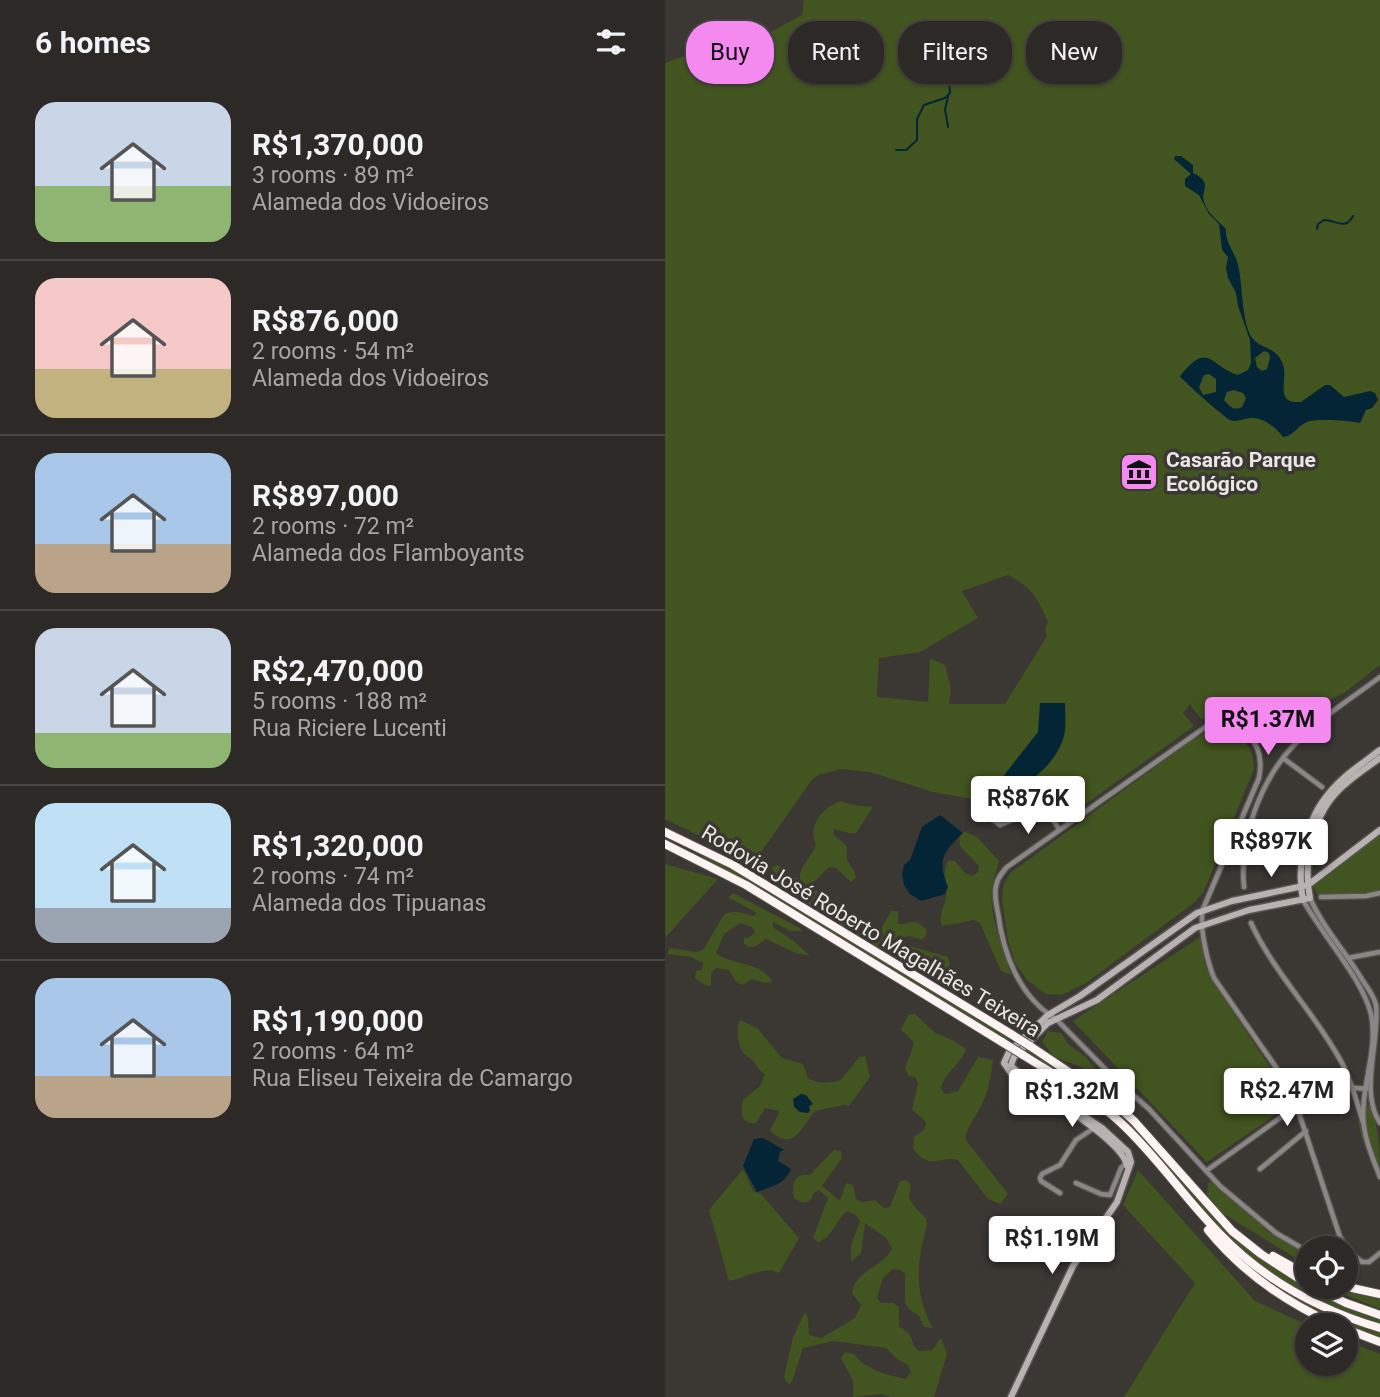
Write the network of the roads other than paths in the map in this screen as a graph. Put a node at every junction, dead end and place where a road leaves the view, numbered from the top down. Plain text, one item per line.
1 (1380, 677) edge
2 (1380, 750) edge
3 (1283, 758) junction
4 (1380, 758) edge
5 (1322, 787) dead end
6 (992, 819) dead end
7 (1059, 829) junction
8 (1380, 830) edge
9 (666, 832) edge
10 (665, 844) edge
11 (1304, 886) junction
12 (1244, 887) dead end
13 (1380, 892) edge
14 (1321, 897) dead end
15 (1246, 898) junction
16 (1307, 899) junction
17 (1203, 909) junction
18 (1249, 911) junction
19 (1251, 923) dead end
20 (1203, 924) junction
21 (1380, 951) edge
22 (1348, 958) junction
23 (1109, 975) junction
24 (1117, 986) junction
25 (1367, 1000) junction
26 (1378, 1001) edge
27 (1048, 1015) junction
28 (1056, 1020) junction
29 (1013, 1060) junction
30 (1369, 1088) junction
31 (1353, 1089) junction
32 (1298, 1105) junction
33 (1380, 1123) edge
34 (1364, 1125) junction
35 (1096, 1126) junction
36 (1306, 1131) junction
37 (1110, 1139) junction
38 (1151, 1155) junction
39 (1127, 1161) junction
40 (1260, 1169) dead end
41 (1128, 1171) junction
42 (1206, 1171) junction
43 (1380, 1177) edge
44 (1076, 1183) dead end
45 (1060, 1193) dead end
46 (1207, 1204) junction
47 (1295, 1244) edge
48 (1380, 1253) edge
49 (1295, 1269) edge
50 (1295, 1276) edge
51 (1358, 1289) edge
52 (1380, 1294) edge
53 (1338, 1299) edge
54 (1314, 1313) edge
55 (1380, 1315) edge
56 (1380, 1328) edge
57 (1358, 1334) edge
58 (1380, 1342) edge
59 (1011, 1397) edge

1 - 3 street
2 - 11 street
3 - 5 street
3 - 12 street
4 - 11 street
6 - 7 street
7 - 17 street
7 - 27 street
8 - 11 street
9 - 46 highway, Rodovia José Roberto Magalhães Teixeira, bridge
10 - 29 highway, Rodovia José Roberto Magalhães Teixeira, bridge
11 - 15 street
11 - 16 street
13 - 14 street
15 - 17 street
15 - 18 street
16 - 18 street
16 - 22 street
16 - 25 street
17 - 20 street
17 - 23 street
18 - 20 street
19 - 31 street
20 - 24 street
20 - 32 street
21 - 22 street
22 - 26 street
23 - 24 street
23 - 27 street
24 - 28 street
25 - 26 street
25 - 30 street
26 - 30 street
27 - 28 street
27 - 29 street
28 - 29 street
28 - 42 street
29 - 35 street
29 - 38 highway, Rodovia José Roberto Magalhães Teixeira
30 - 31 street
30 - 33 street
30 - 34 street
31 - 32 street
31 - 34 street
32 - 36 street
32 - 42 street
34 - 43 street
35 - 37 street
35 - 45 street
36 - 40 street
36 - 48 street
37 - 39 street
37 - 41 street
38 - 54 highway
38 - 56 highway, Rodovia José Roberto Magalhães Teixeira
39 - 41 street
39 - 44 street
41 - 59 street
42 - 47 street
46 - 49 highway
46 - 50 highway, Rodovia José Roberto Magalhães Teixeira
51 - 52 highway
53 - 55 highway, Rodovia José Roberto Magalhães Teixeira
57 - 58 highway

